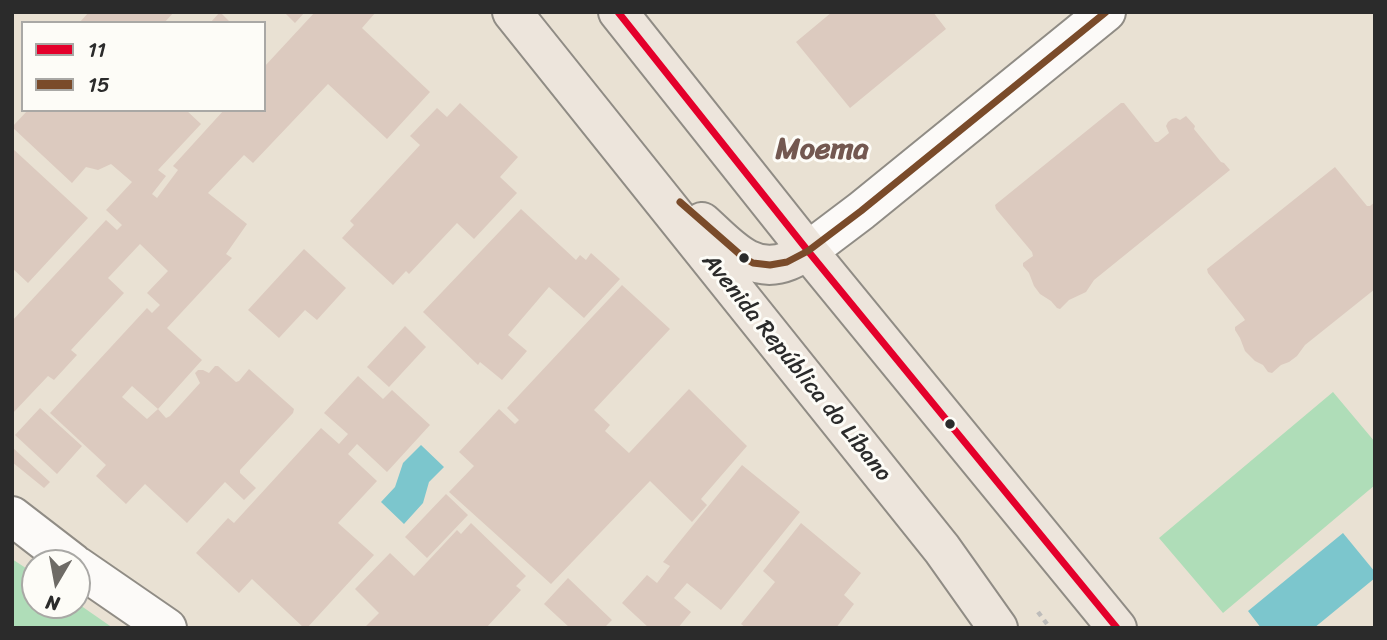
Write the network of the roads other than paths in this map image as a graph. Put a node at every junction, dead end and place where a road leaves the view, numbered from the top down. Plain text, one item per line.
1 (512, 12) edge
2 (1106, 12) edge
3 (627, 18) edge
4 (539, 46) junction
5 (808, 251) junction
6 (12, 516) edge
7 (54, 549) edge
8 (91, 576) edge
9 (167, 628) edge
10 (998, 628) edge
11 (1117, 628) edge

1 - 4 main road, Avenida República do Líbano
2 - 5 street
3 - 5 main road
4 - 5 main road
4 - 10 main road, Avenida República do Líbano
5 - 11 main road
6 - 7 street
8 - 9 street

